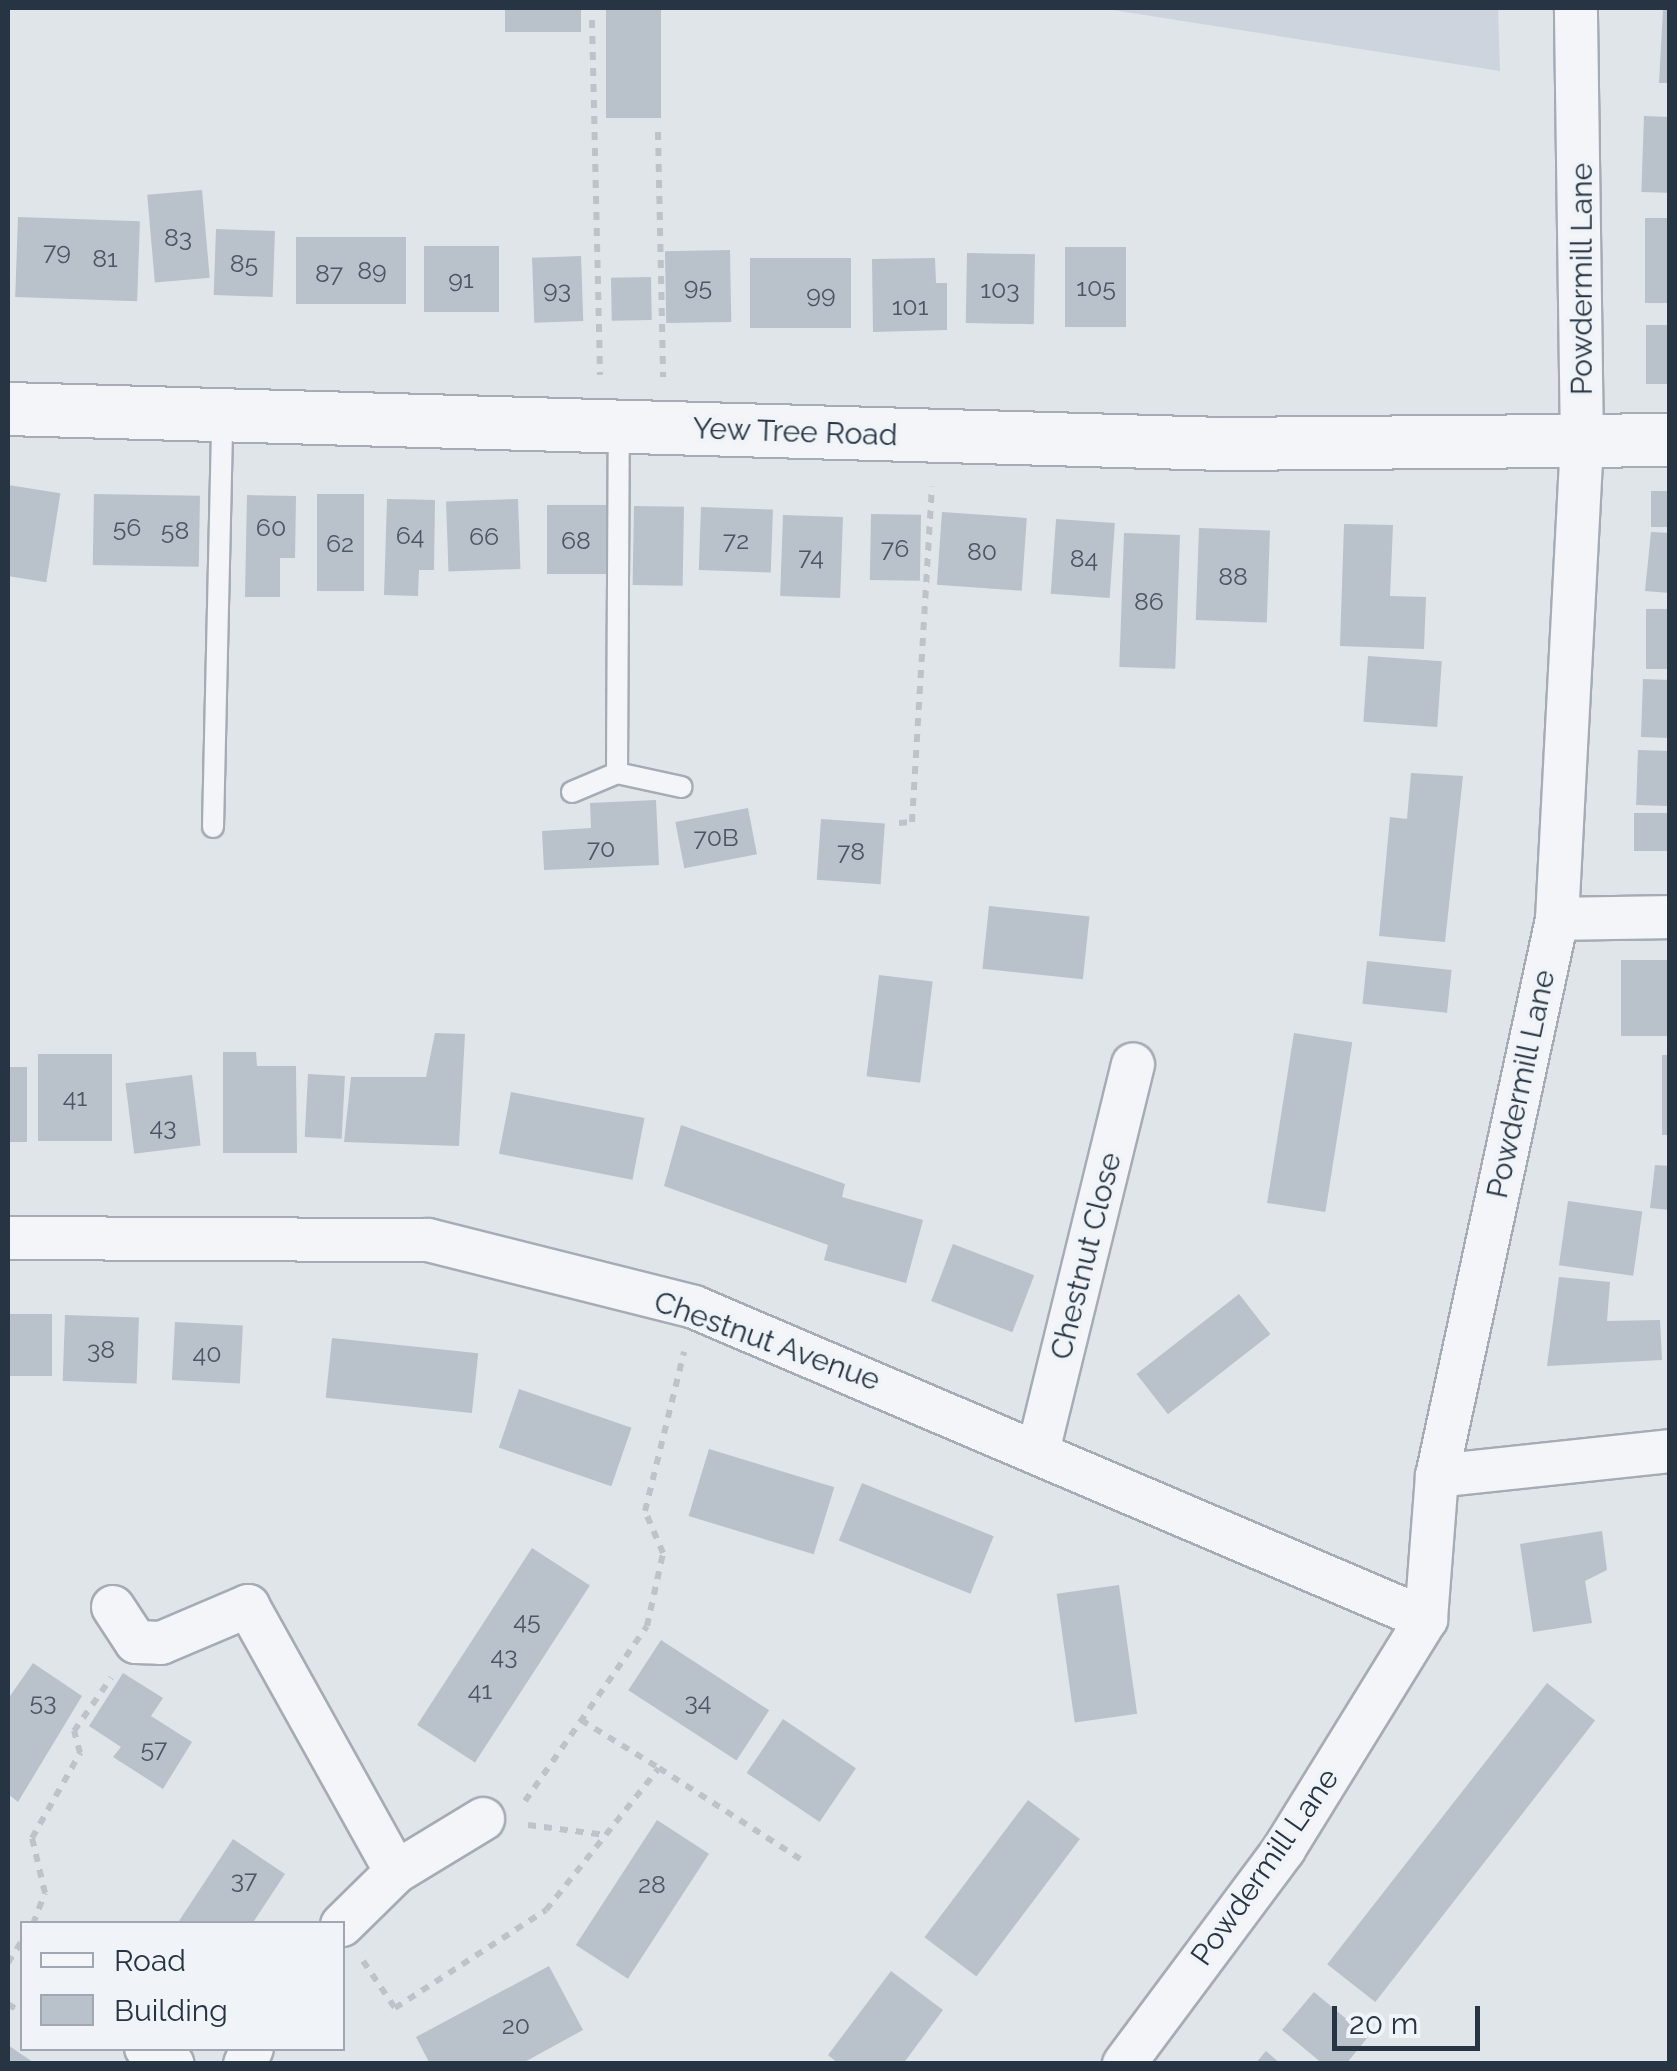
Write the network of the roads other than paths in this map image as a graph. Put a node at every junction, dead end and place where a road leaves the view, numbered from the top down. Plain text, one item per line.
1 (1576, 8) edge
2 (8, 410) edge
3 (222, 416) junction
4 (628, 427) junction
5 (1670, 440) edge
6 (1582, 445) junction
7 (618, 773) junction
8 (682, 787) dead end
9 (572, 792) dead end
10 (213, 827) dead end
11 (1670, 916) edge
12 (1557, 919) junction
13 (1132, 1064) dead end
14 (8, 1238) edge
15 (1039, 1447) junction
16 (1670, 1451) edge
17 (1436, 1476) junction
18 (1426, 1618) junction
19 (125, 1624) road end
20 (482, 1820) road end
21 (396, 1872) junction
22 (348, 1936) edge
23 (151, 2051) edge
24 (173, 2064) edge
25 (1124, 2064) edge

1 - 6 street, Powdermill Lane
2 - 3 street, Yew Tree Road
3 - 4 street, Yew Tree Road
3 - 10 lane
4 - 6 street, Yew Tree Road
4 - 7 lane
5 - 6 street, Yew Tree Road
6 - 12 street, Powdermill Lane
7 - 8 lane
7 - 9 lane
11 - 12 street
12 - 17 street, Powdermill Lane
13 - 15 street, Chestnut Close
14 - 15 street, Chestnut Avenue
15 - 18 street, Chestnut Avenue
16 - 17 street
17 - 18 street, Powdermill Lane
18 - 25 street, Powdermill Lane
19 - 21 street
20 - 21 street
21 - 22 street
23 - 24 street

